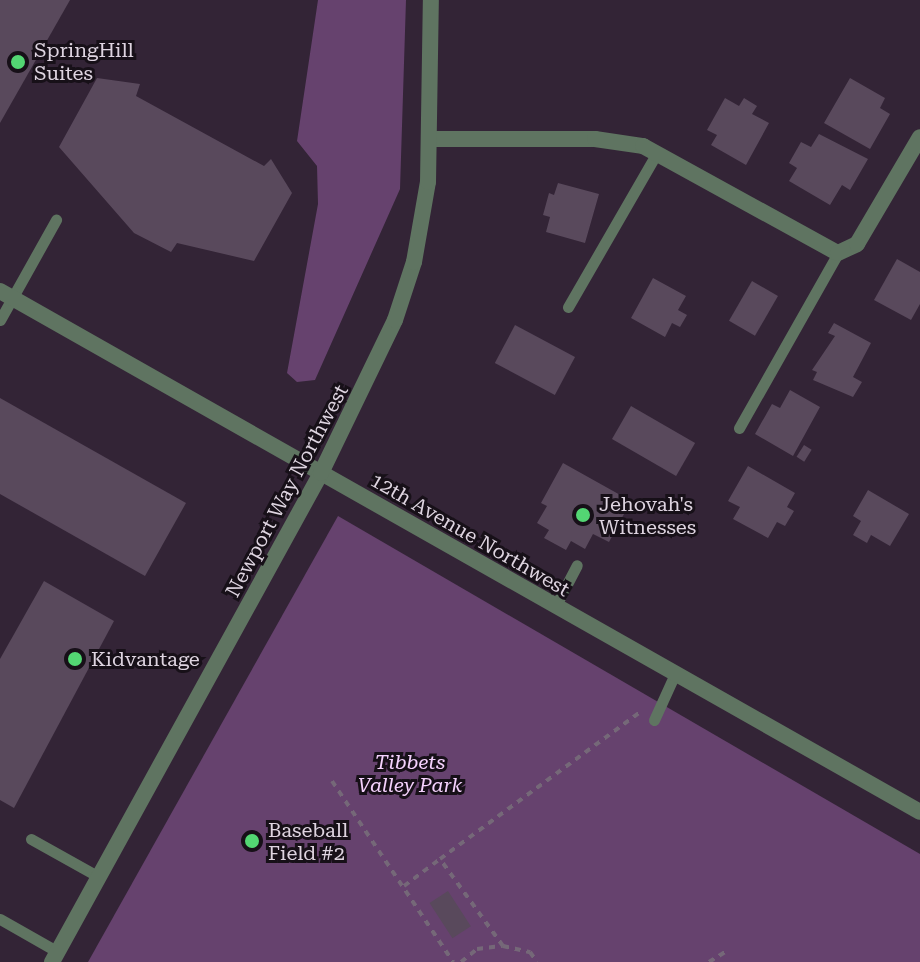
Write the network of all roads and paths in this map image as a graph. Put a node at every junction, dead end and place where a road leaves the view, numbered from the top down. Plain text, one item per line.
1 (431, 0) edge
2 (920, 137) edge
3 (430, 139) junction
4 (657, 153) junction
5 (56, 220) dead end
6 (838, 253) junction
7 (6, 294) edge
8 (568, 307) dead end
9 (0, 320) edge
10 (739, 428) dead end
11 (321, 473) junction
12 (577, 565) dead end
13 (555, 607) junction
14 (675, 674) junction
15 (641, 712) dead end
16 (654, 720) dead end
17 (332, 781) dead end
18 (920, 812) edge
19 (31, 839) dead end
20 (440, 859) junction
21 (99, 877) junction
22 (403, 887) junction
23 (0, 919) edge
24 (503, 946) junction
25 (725, 952) dead end
26 (55, 957) edge
27 (453, 962) edge
28 (461, 962) edge
29 (537, 962) edge
30 (709, 962) edge

1 - 3 street, Newport Way Northwest
2 - 6 street
3 - 4 street
3 - 11 street, Newport Way Northwest
4 - 6 street
4 - 8 lane
5 - 7 lane
6 - 10 lane
7 - 9 lane
7 - 11 street, 12th Avenue Northwest
11 - 13 street, 12th Avenue Northwest
11 - 21 street, Newport Way Northwest
12 - 13 lane
13 - 14 street, 12th Avenue Northwest
14 - 16 lane
14 - 18 street, 12th Avenue Northwest
15 - 20 path
17 - 22 path
19 - 21 lane
20 - 22 path
20 - 24 path
21 - 26 street, Newport Way Northwest
22 - 27 path
23 - 26 lane
24 - 28 path
24 - 29 path
25 - 30 path

